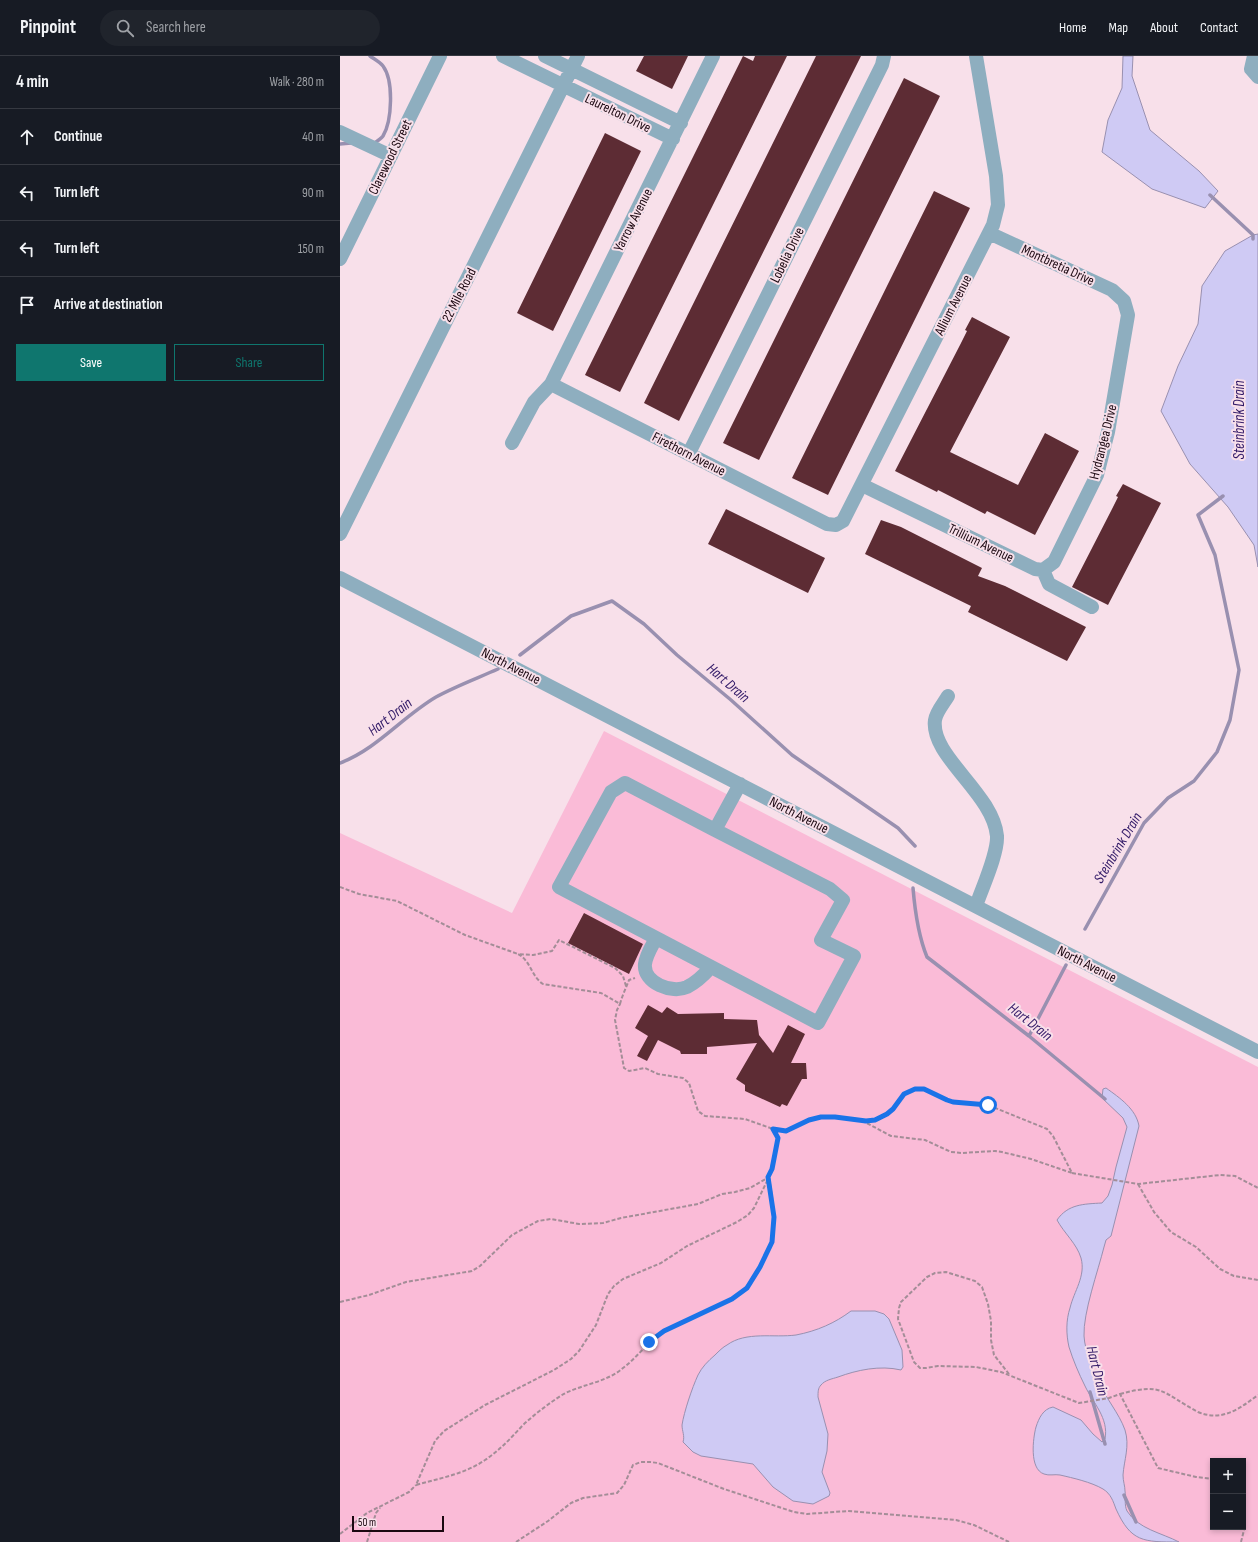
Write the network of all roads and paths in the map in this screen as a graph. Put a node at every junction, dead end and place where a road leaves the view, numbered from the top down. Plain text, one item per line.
1 (440, 56) edge
2 (503, 56) edge
3 (545, 56) edge
4 (578, 56) edge
5 (713, 56) edge
6 (884, 56) edge
7 (976, 56) edge
8 (572, 70) junction
9 (564, 86) junction
10 (681, 123) junction
11 (340, 132) edge
12 (673, 139) junction
13 (391, 156) junction
14 (989, 233) junction
15 (340, 259) edge
16 (1124, 301) joint
17 (551, 384) junction
18 (512, 443) dead end
19 (688, 453) junction
20 (862, 485) junction
21 (827, 524) joint
22 (340, 534) edge
23 (1043, 570) junction
24 (340, 578) edge
25 (1092, 608) dead end
26 (948, 696) dead end
27 (740, 784) junction
28 (715, 830) junction
29 (340, 887) edge
30 (976, 906) junction
31 (656, 938) junction
32 (518, 954) junction
33 (645, 962) junction
34 (711, 967) junction
35 (626, 986) junction
36 (620, 1004) junction
37 (1258, 1052) edge
38 (861, 1120) junction
39 (773, 1129) junction
40 (1072, 1173) junction
41 (768, 1177) junction
42 (1138, 1184) junction
43 (1258, 1188) edge
44 (1258, 1280) edge
45 (340, 1302) edge
46 (1009, 1374) junction
47 (1120, 1394) junction
48 (1258, 1395) edge
49 (1210, 1479) edge
50 (416, 1484) junction
51 (381, 1506) junction
52 (1244, 1530) edge
53 (340, 1534) edge
54 (367, 1542) edge
55 (516, 1542) edge
56 (1009, 1542) edge
57 (1241, 1542) edge

1 - 13 street, Clarewood Street
2 - 9 street, Laurelton Drive
3 - 8 street, Laurelton Drive
4 - 8 street, 22 Mile Road
5 - 10 street, Yarrow Avenue
6 - 19 street, Lobelia Drive
7 - 14 street, Allium Avenue
8 - 9 street, 22 Mile Road
8 - 10 street, Laurelton Drive
9 - 12 street, Laurelton Drive
9 - 22 street, 22 Mile Road
10 - 12 street, Yarrow Avenue
11 - 13 street
12 - 17 street, Yarrow Avenue
13 - 15 street, Clarewood Street
14 - 16 street, Montbretia Drive
14 - 20 street, Allium Avenue
16 - 23 street, Hydrangea Drive
17 - 18 street, Yarrow Avenue
17 - 19 street, Firethorn Avenue
19 - 21 street, Firethorn Avenue
20 - 21 street, Allium Avenue
20 - 23 street, Trillium Avenue
23 - 25 street
24 - 27 street, North Avenue
26 - 30 street
27 - 28 street
27 - 30 street, North Avenue
28 - 31 street
28 - 34 street
29 - 32 path
30 - 37 street, North Avenue
31 - 33 street
31 - 34 street
32 - 35 path
32 - 36 path
33 - 34 street
33 - 35 path
35 - 36 path
36 - 39 path
38 - 39 path
38 - 40 path
38 - 40 path
39 - 41 path
40 - 42 path
41 - 45 path
41 - 50 path
41 - 50 path
42 - 43 path
42 - 44 path
46 - 46 path
46 - 47 path
47 - 48 path
47 - 49 path
50 - 51 path
51 - 53 path
51 - 54 path
52 - 57 path
55 - 56 path

